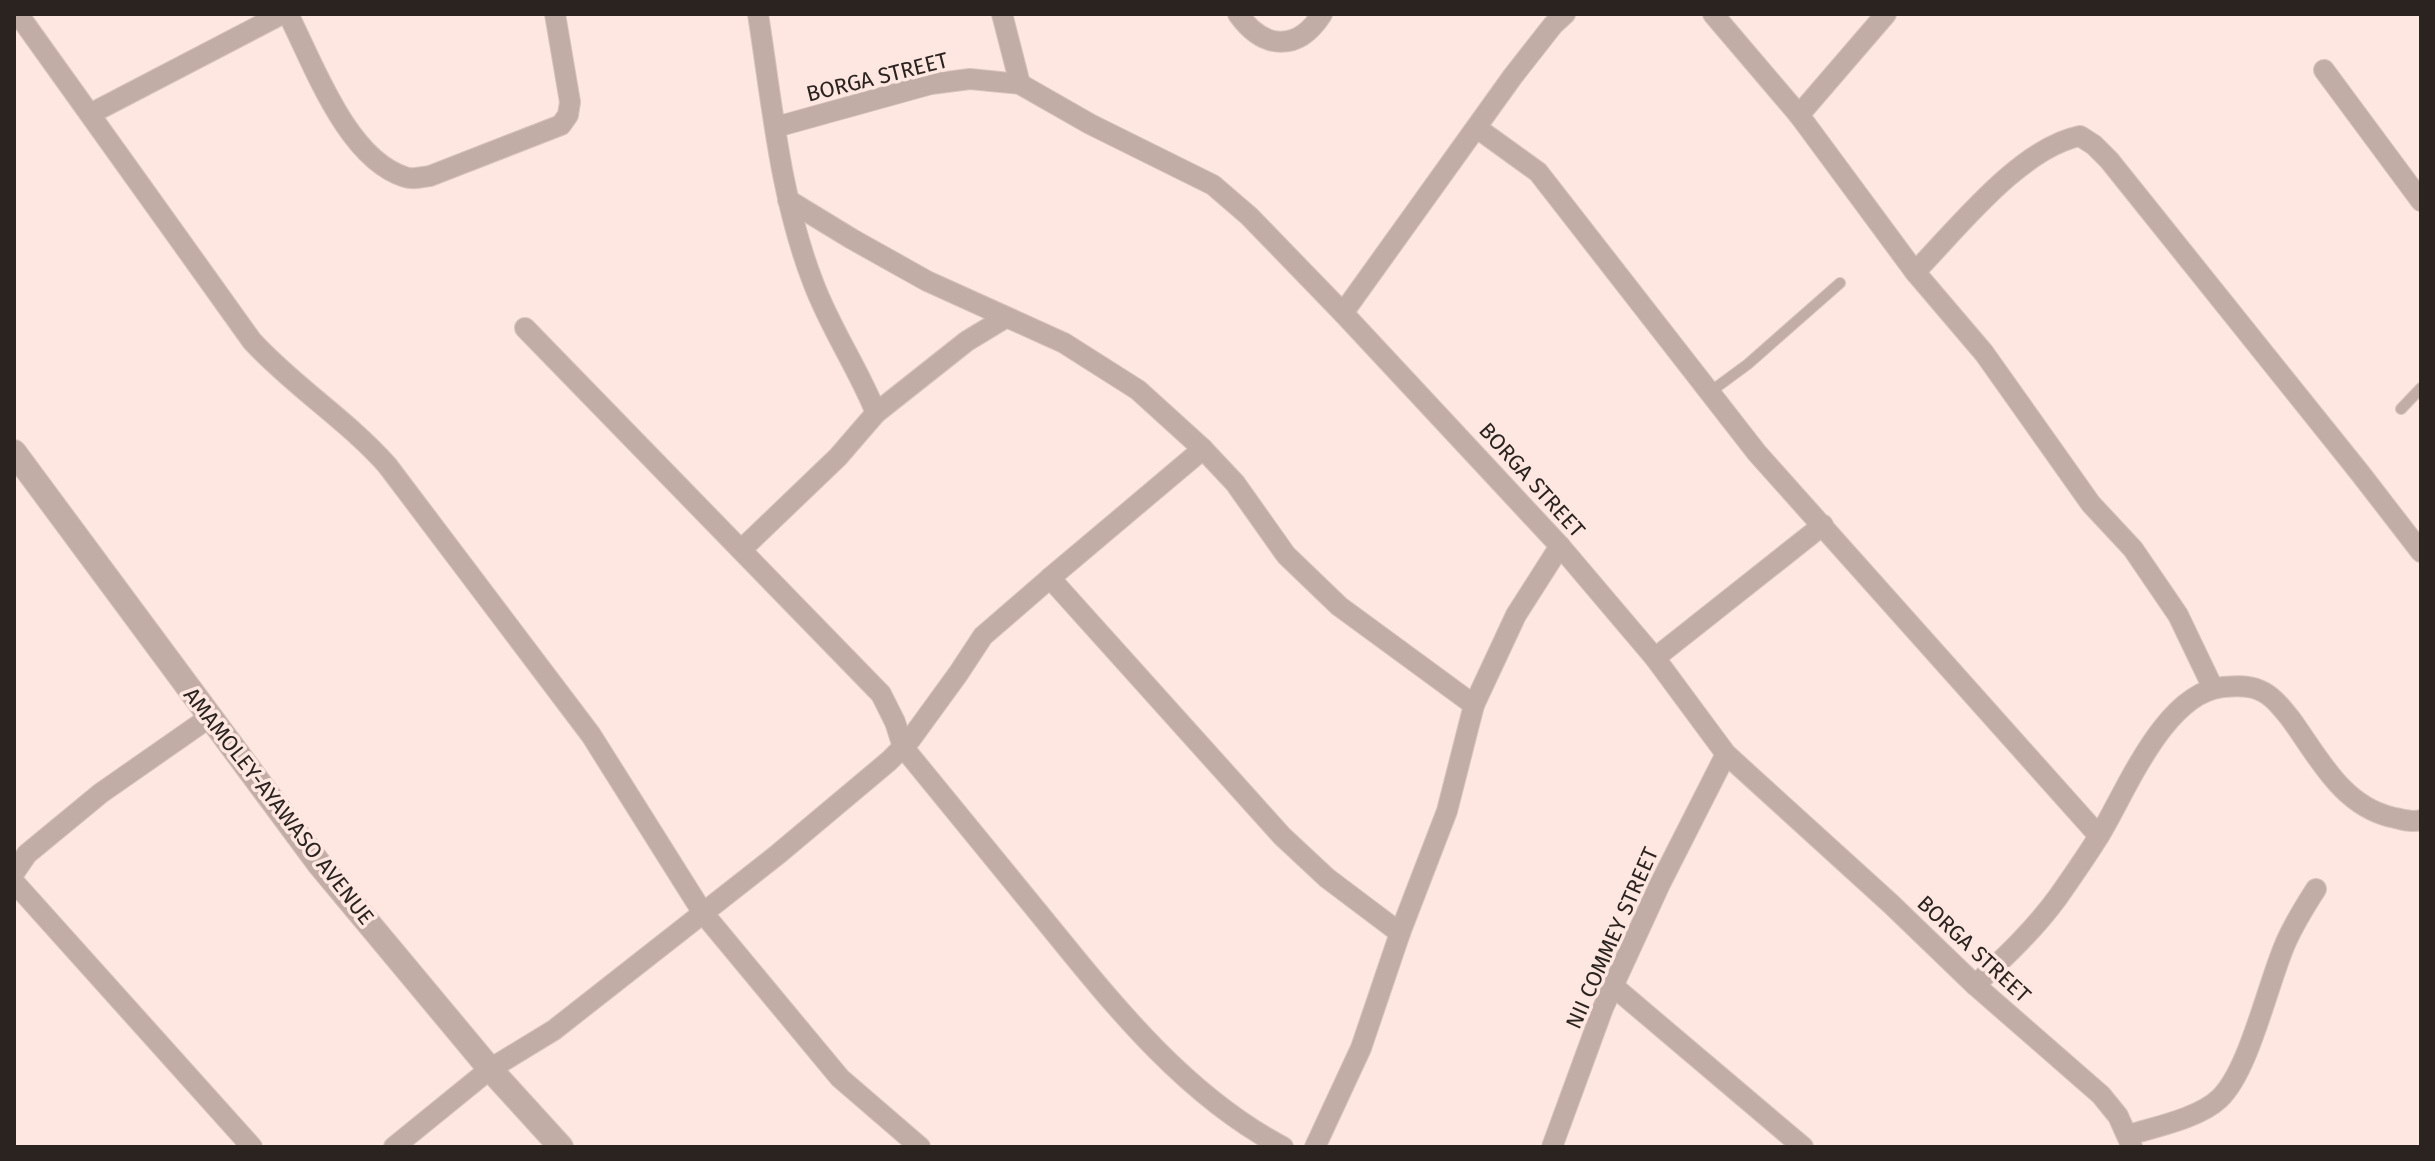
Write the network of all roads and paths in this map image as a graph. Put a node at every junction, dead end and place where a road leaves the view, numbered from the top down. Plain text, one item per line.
1 (18, 14) edge
2 (282, 14) edge
3 (288, 14) edge
4 (555, 14) edge
5 (758, 14) edge
6 (1002, 14) edge
7 (1238, 14) edge
8 (1322, 14) edge
9 (1565, 14) edge
10 (1713, 14) edge
11 (1886, 14) edge
12 (2324, 70) dead end
13 (1020, 84) junction
14 (90, 114) junction
15 (1799, 115) junction
16 (776, 127) junction
17 (1477, 128) junction
18 (788, 200) junction
19 (2421, 201) edge
20 (1915, 272) junction
21 (1840, 283) dead end
22 (1343, 313) junction
23 (1005, 318) junction
24 (525, 328) dead end
25 (2421, 388) edge
26 (1710, 392) junction
27 (2401, 409) dead end
28 (876, 413) junction
29 (1203, 449) junction
30 (14, 452) edge
31 (1823, 525) junction
32 (1560, 546) junction
33 (741, 550) junction
34 (2421, 552) edge
35 (1050, 578) junction
36 (1655, 658) junction
37 (2213, 688) junction
38 (1474, 705) junction
39 (210, 717) junction
40 (903, 747) junction
41 (1726, 754) junction
42 (2421, 820) edge
43 (2099, 836) junction
44 (14, 873) edge
45 (14, 882) edge
46 (2316, 889) dead end
47 (703, 913) junction
48 (1400, 933) junction
49 (1975, 985) junction
50 (1613, 986) junction
51 (490, 1069) junction
52 (2131, 1141) edge
53 (252, 1147) edge
54 (394, 1147) edge
55 (561, 1147) edge
56 (920, 1147) edge
57 (1283, 1147) edge
58 (1315, 1147) edge
59 (1552, 1147) edge
60 (1803, 1147) edge

1 - 14 street
2 - 14 street
3 - 4 street
5 - 16 street
6 - 13 street
7 - 8 street
9 - 17 street
10 - 15 street
11 - 15 street
12 - 19 street
13 - 16 street, BORGA STREET
13 - 22 street, BORGA STREET
14 - 47 street
15 - 20 street
16 - 18 street
17 - 22 street
17 - 26 street
18 - 23 street
18 - 28 street
20 - 34 street
20 - 37 street
21 - 26 lane
22 - 32 street, BORGA STREET
23 - 28 street
23 - 29 street
24 - 33 street
25 - 27 lane
26 - 31 street
28 - 33 street
29 - 35 street
29 - 38 street
30 - 39 street, AMAMOLEY-AYAWASO AVENUE
31 - 36 street
31 - 43 street
32 - 36 street, BORGA STREET
32 - 38 street
33 - 40 street
35 - 40 street
35 - 48 street
36 - 41 street, BORGA STREET
37 - 42 street
37 - 43 street
38 - 48 street
39 - 44 street
39 - 51 street, AMAMOLEY-AYAWASO AVENUE
40 - 47 street
40 - 57 street
41 - 49 street, BORGA STREET
41 - 50 street, NII COMMEY STREET
43 - 49 street
45 - 53 street
46 - 52 street
47 - 51 street
47 - 56 street
48 - 58 street
49 - 52 street, BORGA STREET
50 - 59 street, NII COMMEY STREET
50 - 60 street
51 - 54 street
51 - 55 street, AMAMOLEY-AYAWASO AVENUE

